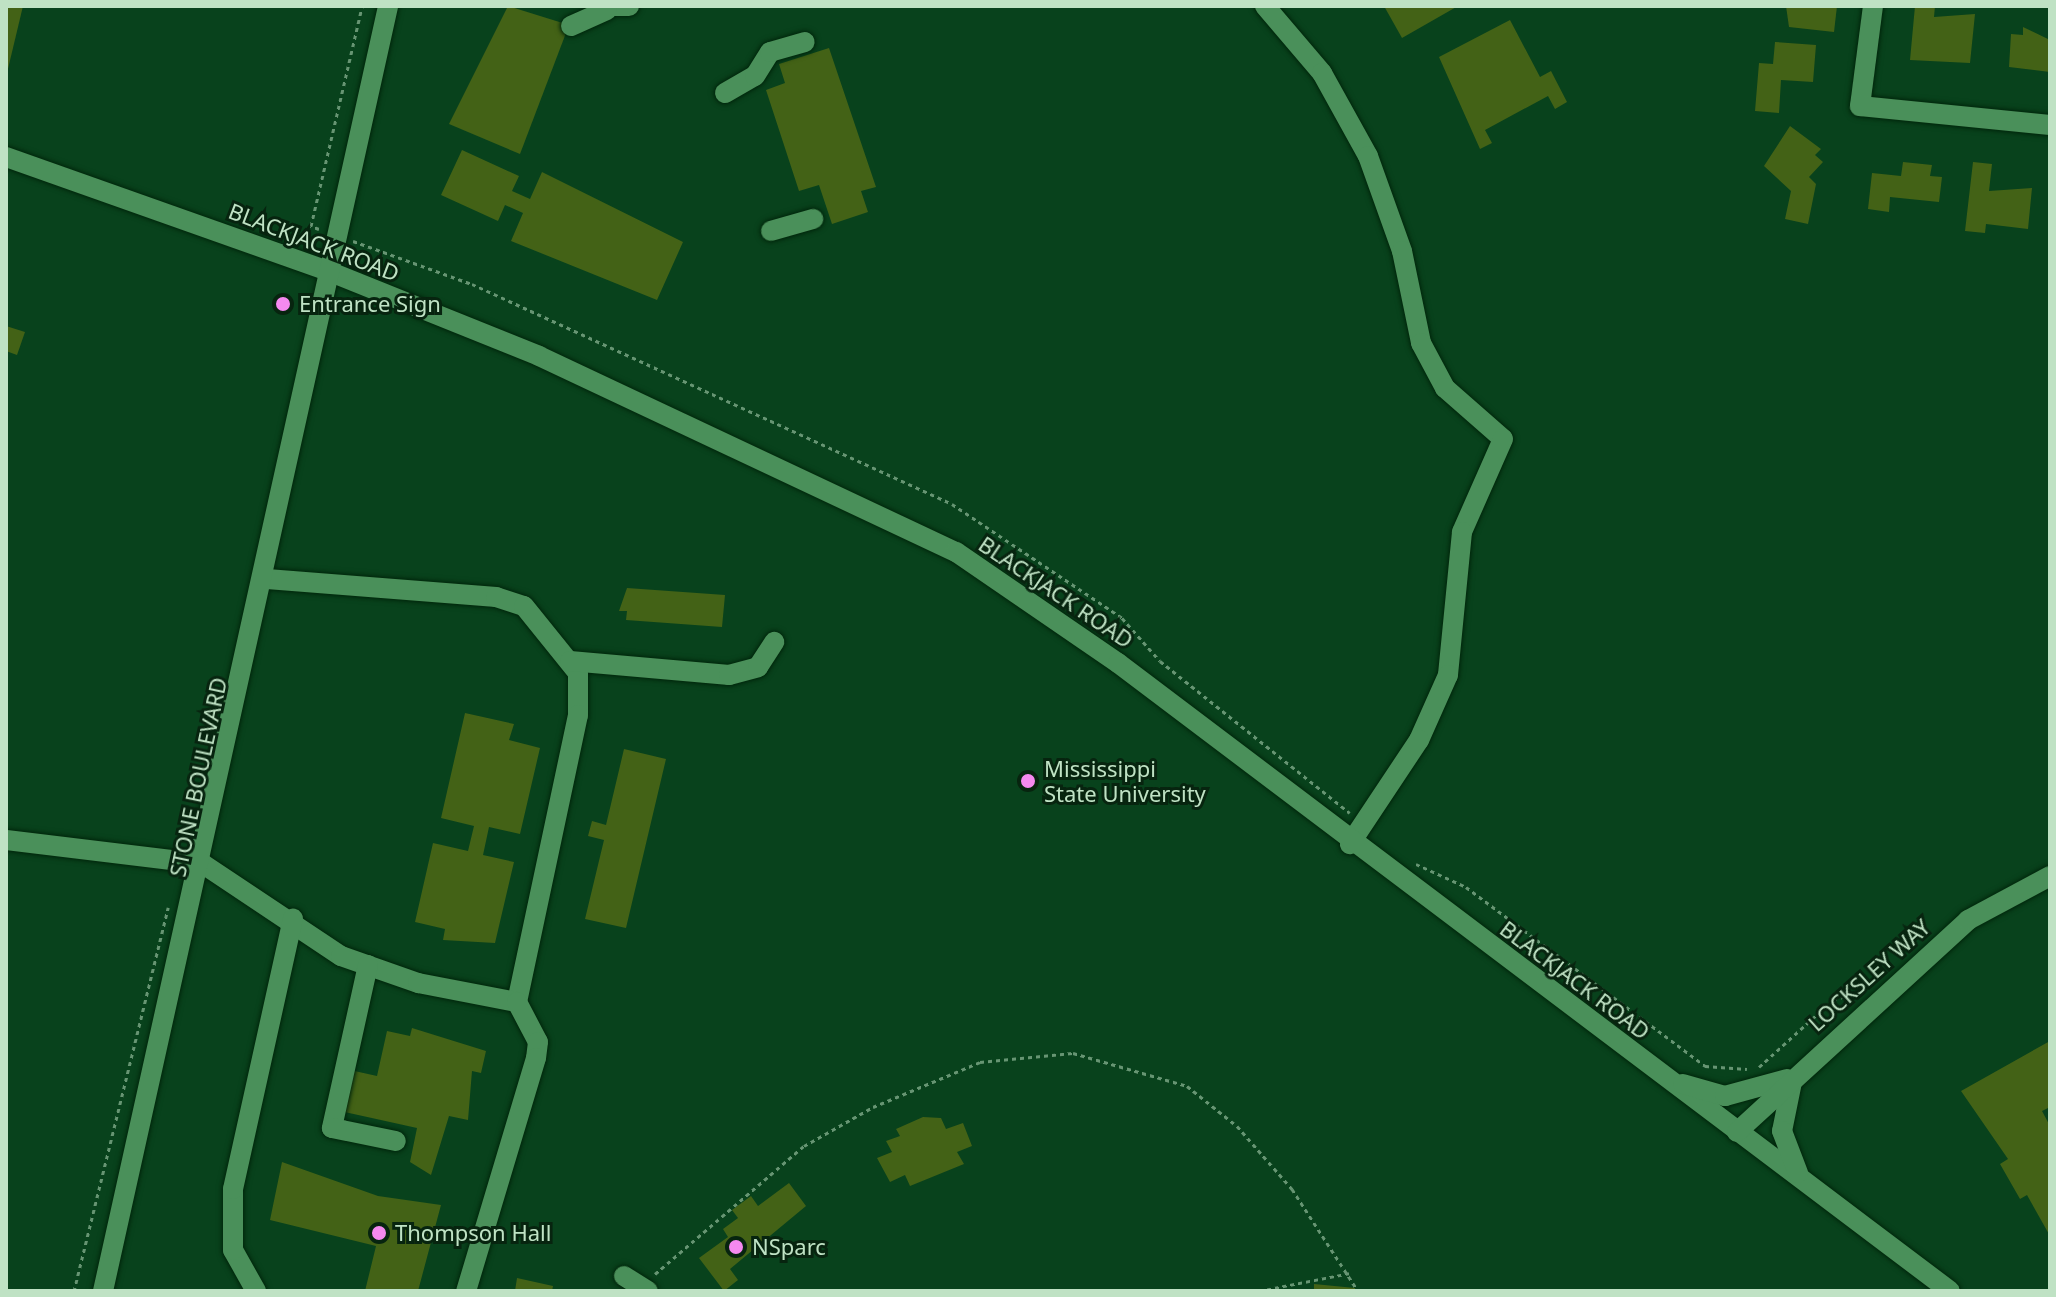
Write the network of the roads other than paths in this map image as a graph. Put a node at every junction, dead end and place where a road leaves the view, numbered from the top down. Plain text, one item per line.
1 (388, 6) edge
2 (629, 6) edge
3 (1265, 6) edge
4 (1873, 6) edge
5 (607, 8) edge
6 (571, 26) dead end
7 (805, 42) dead end
8 (725, 93) dead end
9 (2050, 125) edge
10 (6, 157) edge
11 (813, 219) dead end
12 (771, 231) dead end
13 (333, 273) junction
14 (267, 579) junction
15 (774, 642) dead end
16 (570, 661) junction
17 (6, 840) edge
18 (1350, 844) junction
19 (203, 864) junction
20 (2050, 876) edge
21 (293, 919) junction
22 (368, 965) junction
23 (517, 1002) junction
24 (1794, 1076) junction
25 (1665, 1077) junction
26 (1737, 1132) junction
27 (396, 1141) dead end
28 (1799, 1176) junction
29 (624, 1276) dead end
30 (647, 1290) edge
31 (103, 1291) edge
32 (256, 1291) edge
33 (466, 1291) edge
34 (1950, 1291) edge

1 - 13 street, STONE BOULEVARD
2 - 5 street
3 - 18 street
4 - 9 street
5 - 6 street
7 - 8 street
10 - 13 street, BLACKJACK ROAD
11 - 12 street
13 - 14 street, STONE BOULEVARD
13 - 18 street, BLACKJACK ROAD
14 - 16 street
14 - 19 street, STONE BOULEVARD
15 - 16 street
16 - 23 street
17 - 19 street
18 - 25 street, BLACKJACK ROAD
19 - 21 street
19 - 31 street, STONE BOULEVARD
20 - 24 street, LOCKSLEY WAY
21 - 22 street
21 - 32 street
22 - 23 street
22 - 27 street
23 - 33 street
24 - 25 street
24 - 26 street, LOCKSLEY WAY
24 - 28 street
25 - 26 street, BLACKJACK ROAD
26 - 28 street, BLACKJACK ROAD
28 - 34 street, BLACKJACK ROAD
29 - 30 street

